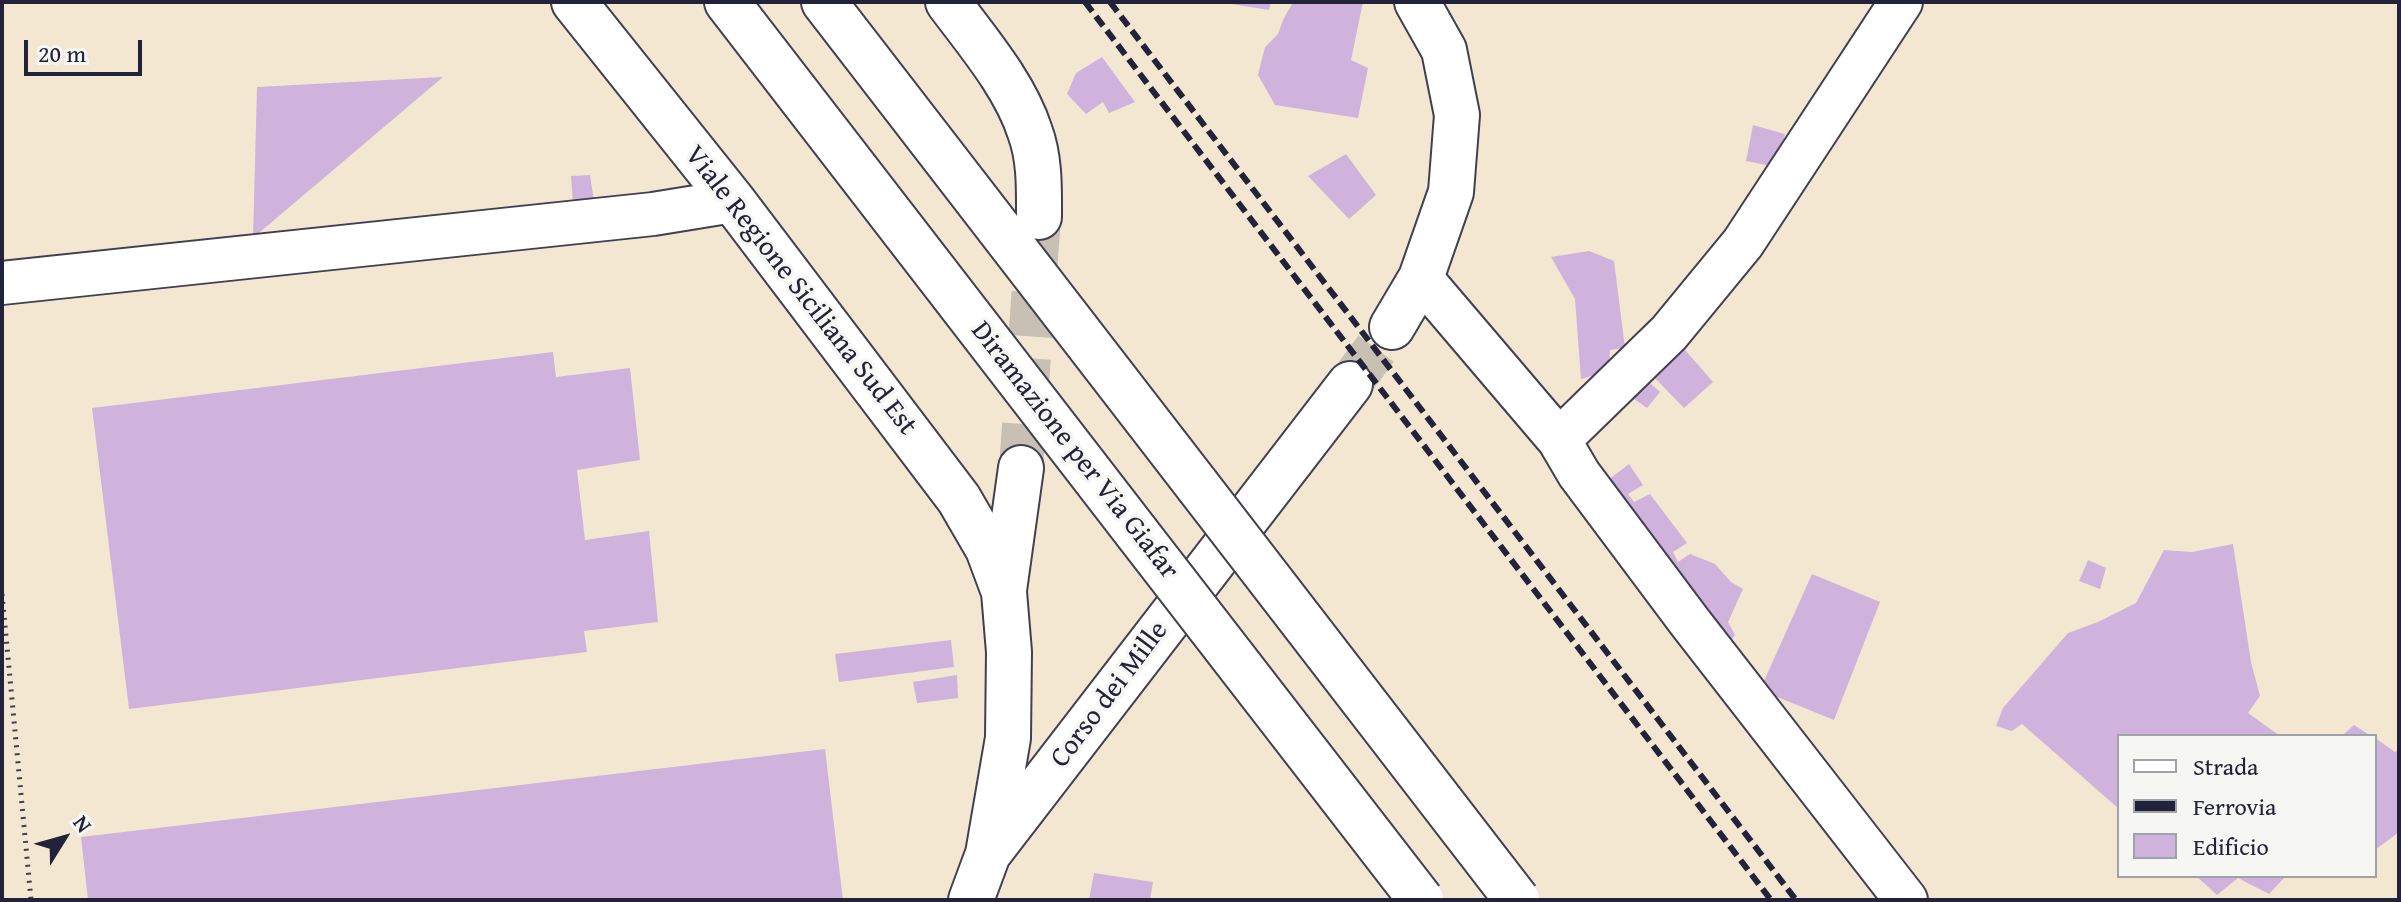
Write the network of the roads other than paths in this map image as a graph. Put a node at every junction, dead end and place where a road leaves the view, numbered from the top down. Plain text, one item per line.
1 (574, 2) edge
2 (727, 2) edge
3 (824, 2) edge
4 (948, 2) edge
5 (1417, 2) edge
6 (1901, 2) edge
7 (733, 201) junction
8 (1039, 217) tunnel mouth
9 (1421, 278) junction
10 (2, 283) edge
11 (1392, 327) tunnel mouth
12 (1350, 384) tunnel mouth
13 (1559, 440) junction
14 (1021, 468) tunnel mouth
15 (1004, 592) junction
16 (988, 854) junction
17 (971, 900) edge
18 (1421, 900) edge
19 (1517, 900) edge
20 (1906, 900) edge

1 - 7 main road, Viale Regione Siciliana Sud Est
2 - 18 main road, Diramazione per Via Giafar, bridge
3 - 19 main road, bridge
4 - 8 main road
5 - 9 main road
6 - 13 street
7 - 10 street
7 - 15 main road, Viale Regione Siciliana Sud Est
9 - 11 main road
9 - 13 street
12 - 16 main road, Corso dei Mille
13 - 20 street
14 - 15 main road, Viale Regione Siciliana Sud Est
15 - 16 main road, Viale Regione Siciliana Sud Est
16 - 17 main road, Corso dei Mille

